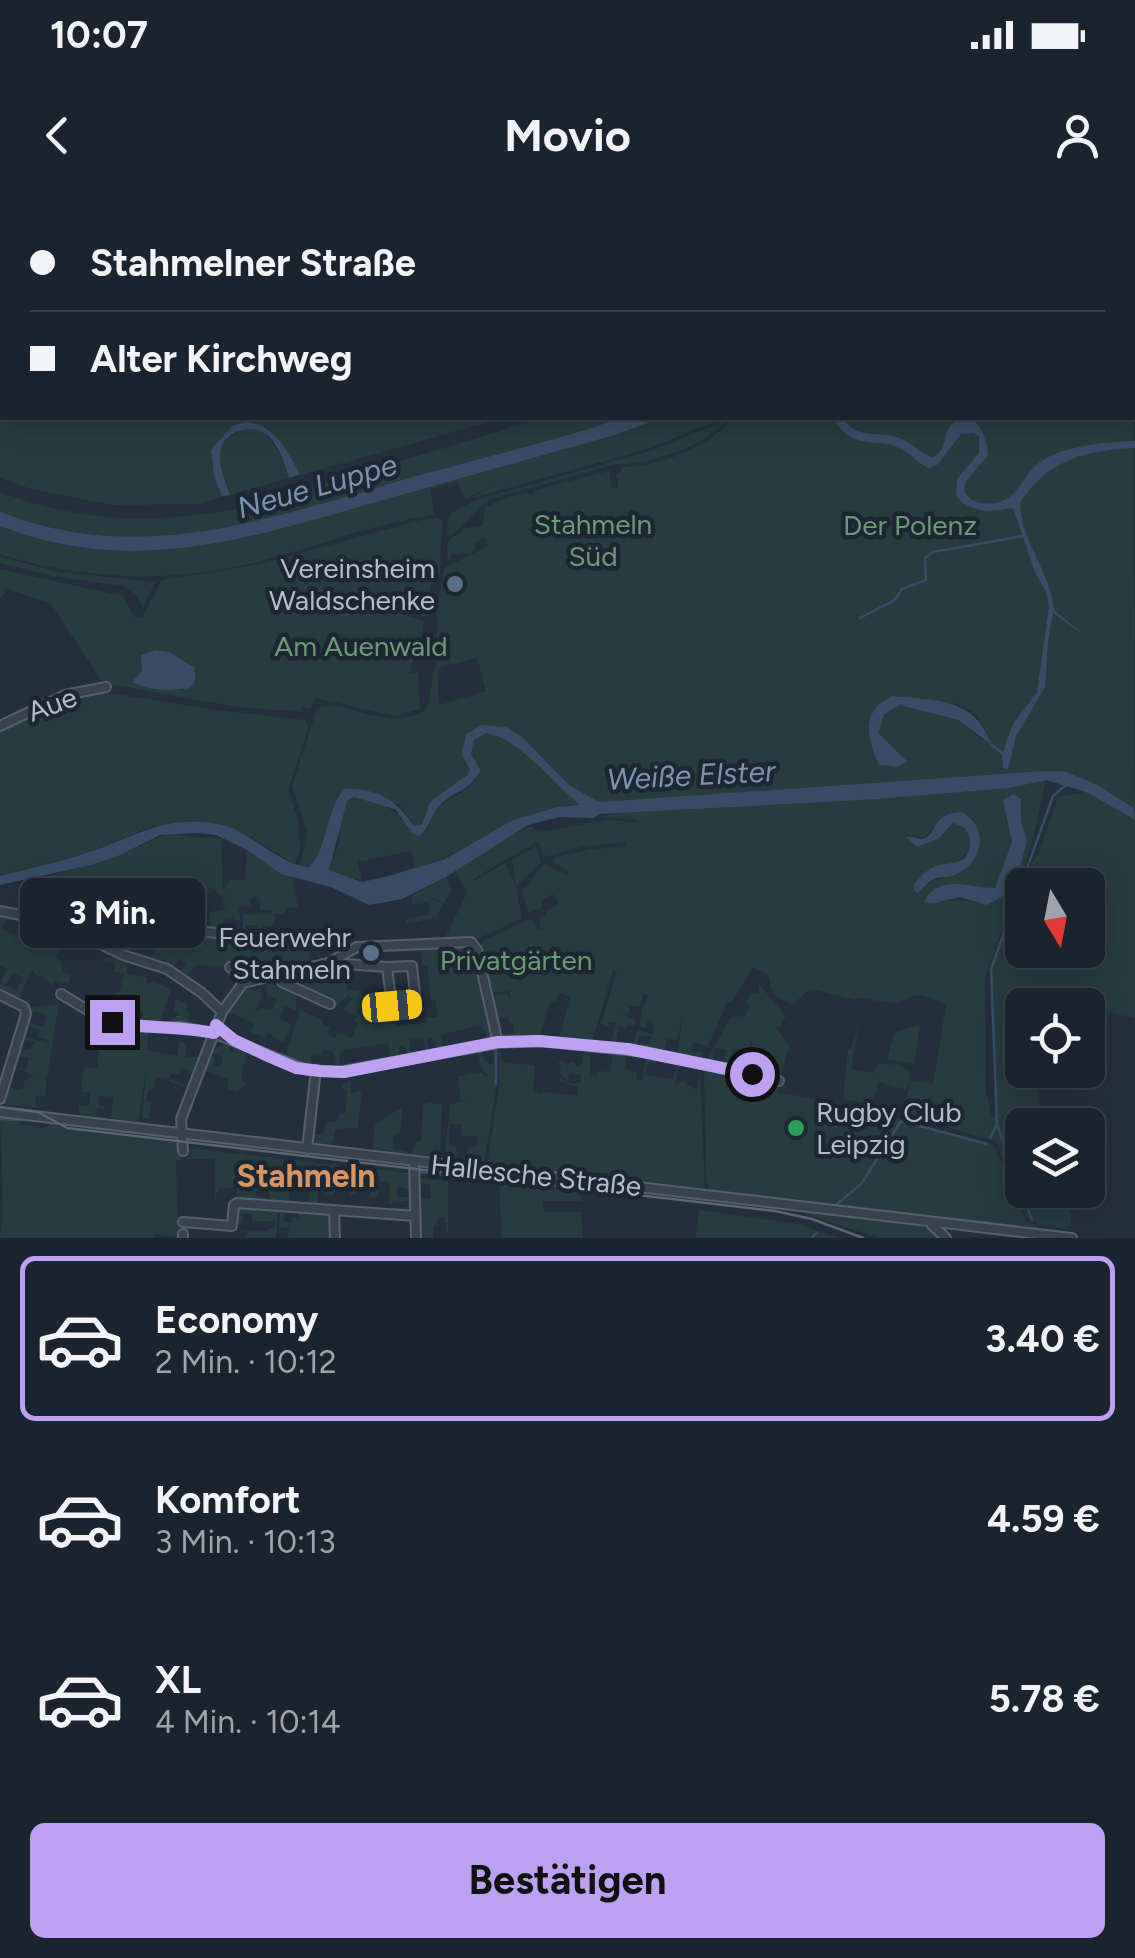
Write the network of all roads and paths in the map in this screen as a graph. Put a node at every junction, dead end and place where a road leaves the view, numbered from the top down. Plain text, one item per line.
1 (106, 688) dead end
2 (0, 726) edge
3 (0, 911) edge
4 (278, 938) dead end
5 (117, 951) junction
6 (335, 960) junction
7 (230, 967) dead end
8 (387, 968) junction
9 (278, 975) junction
10 (246, 982) junction
11 (61, 994) dead end
12 (0, 995) edge
13 (330, 1004) dead end
14 (222, 1012) junction
15 (215, 1029) junction
16 (498, 1042) junction
17 (316, 1070) junction
18 (779, 1081) dead end
19 (0, 1099) edge
20 (0, 1112) edge
21 (182, 1133) junction
22 (306, 1148) junction
23 (183, 1151) dead end
24 (414, 1161) junction
25 (334, 1210) junction
26 (416, 1216) junction
27 (183, 1222) dead end
28 (928, 1222) junction
29 (954, 1226) junction
30 (335, 1238) edge
31 (416, 1238) edge
32 (950, 1238) edge
33 (1072, 1238) edge

1 - 2 street, Aue
3 - 5 street
4 - 5 street
5 - 14 street
6 - 8 street
6 - 9 street
6 - 16 street
7 - 10 street
8 - 8 street
9 - 10 street
9 - 13 street
10 - 14 street
11 - 15 street
12 - 19 street
14 - 15 street
15 - 17 street
15 - 21 street
16 - 17 street
16 - 18 street
17 - 22 street
20 - 21 street, Hallesche Straße
21 - 22 street, Hallesche Straße
21 - 23 street
22 - 24 street, Hallesche Straße
24 - 26 street
24 - 28 street, Hallesche Straße
25 - 26 street
25 - 27 street
25 - 30 street
26 - 31 street
28 - 29 street, Hallesche Straße
28 - 32 street
29 - 32 street
29 - 33 street, Hallesche Straße

